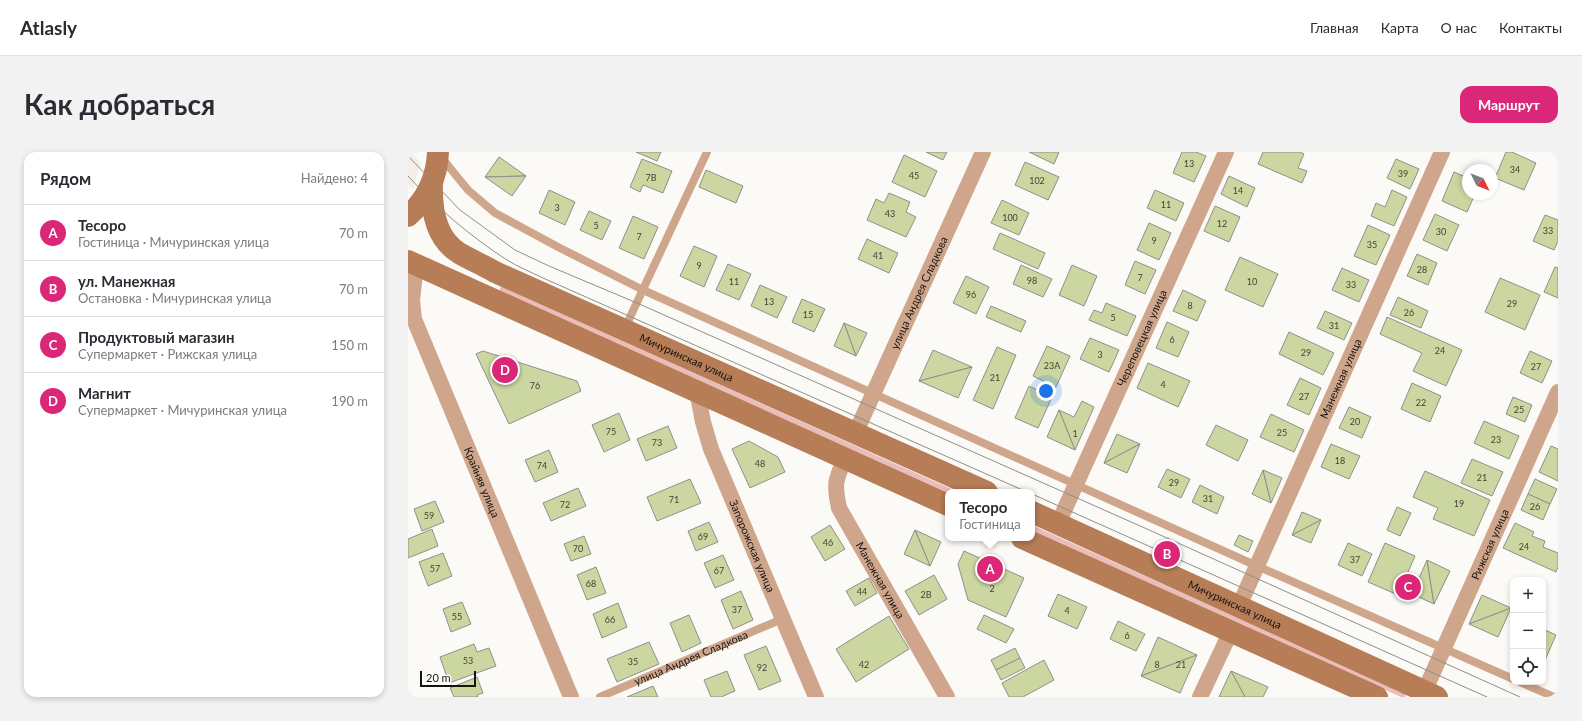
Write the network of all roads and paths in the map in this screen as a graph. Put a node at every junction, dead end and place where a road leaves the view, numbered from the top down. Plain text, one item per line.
1 (438, 152) edge
2 (707, 152) edge
3 (983, 152) edge
4 (1226, 152) edge
5 (1442, 152) edge
6 (432, 183) junction
7 (408, 216) edge
8 (412, 263) edge
9 (643, 290) junction
10 (625, 329) junction
11 (697, 391) junction
12 (1558, 392) edge
13 (874, 394) junction
14 (856, 434) junction
15 (845, 458) junction
16 (1076, 485) junction
17 (980, 489) edge
18 (945, 504) edge
19 (1035, 513) edge
20 (1058, 524) junction
21 (1029, 541) edge
22 (1257, 566) junction
23 (1239, 606) junction
24 (782, 619) junction
25 (1231, 631) junction
26 (1444, 648) junction
27 (1510, 678) edge
28 (1527, 685) edge
29 (1428, 695) edge
30 (570, 697) edge
31 (600, 697) edge
32 (816, 697) edge
33 (947, 697) edge
34 (1200, 697) edge
35 (1377, 697) edge
36 (1554, 697) edge

1 - 6 main road
1 - 9 lane
2 - 9 lane
3 - 13 street, улица Андрея Сладкова
4 - 16 street, Череповецкая улица
5 - 22 street, Манежная улица
6 - 7 main road
6 - 10 main road, Мичуринская улица
8 - 11 main road
8 - 30 street, Крайняя улица
9 - 10 lane
9 - 13 lane
10 - 14 main road, Мичуринская улица
11 - 15 main road
11 - 24 street, Запорожская улица
12 - 26 street, Рижская улица
13 - 14 street, улица Андрея Сладкова
13 - 16 lane
14 - 17 main road, Мичуринская улица
15 - 18 main road
15 - 33 street, Манежная улица
16 - 20 street, Череповецкая улица
16 - 22 lane
19 - 20 main road, Мичуринская улица
20 - 23 main road, Мичуринская улица
21 - 25 main road
22 - 23 street, Манежная улица
22 - 26 lane
23 - 29 main road, Мичуринская улица
24 - 31 lane, улица Андрея Сладкова
24 - 32 street, Запорожская улица
25 - 34 street
25 - 35 main road
26 - 27 lane
26 - 29 street, Рижская улица
28 - 36 lane

